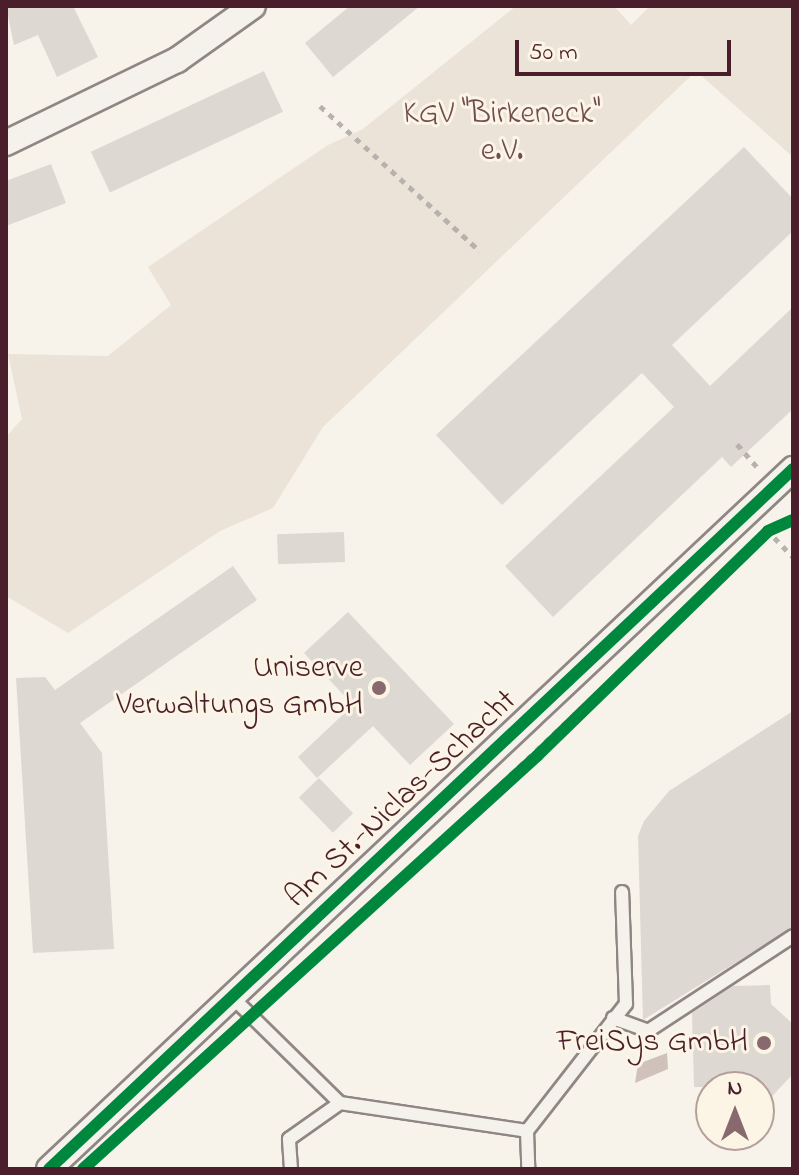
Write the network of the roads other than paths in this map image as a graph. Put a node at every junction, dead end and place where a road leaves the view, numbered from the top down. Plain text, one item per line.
1 (253, 6) edge
2 (6, 143) edge
3 (793, 469) edge
4 (622, 892) dead end
5 (793, 936) edge
6 (232, 997) junction
7 (613, 1018) junction
8 (340, 1103) junction
9 (527, 1131) junction
10 (49, 1169) edge
11 (291, 1169) edge
12 (528, 1169) edge

1 - 2 street
3 - 6 street, Am St.-Niclas-Schacht
4 - 7 lane
5 - 7 lane
6 - 8 lane
6 - 10 street, Am St.-Niclas-Schacht
7 - 9 lane
8 - 9 lane
8 - 11 lane
9 - 12 lane

